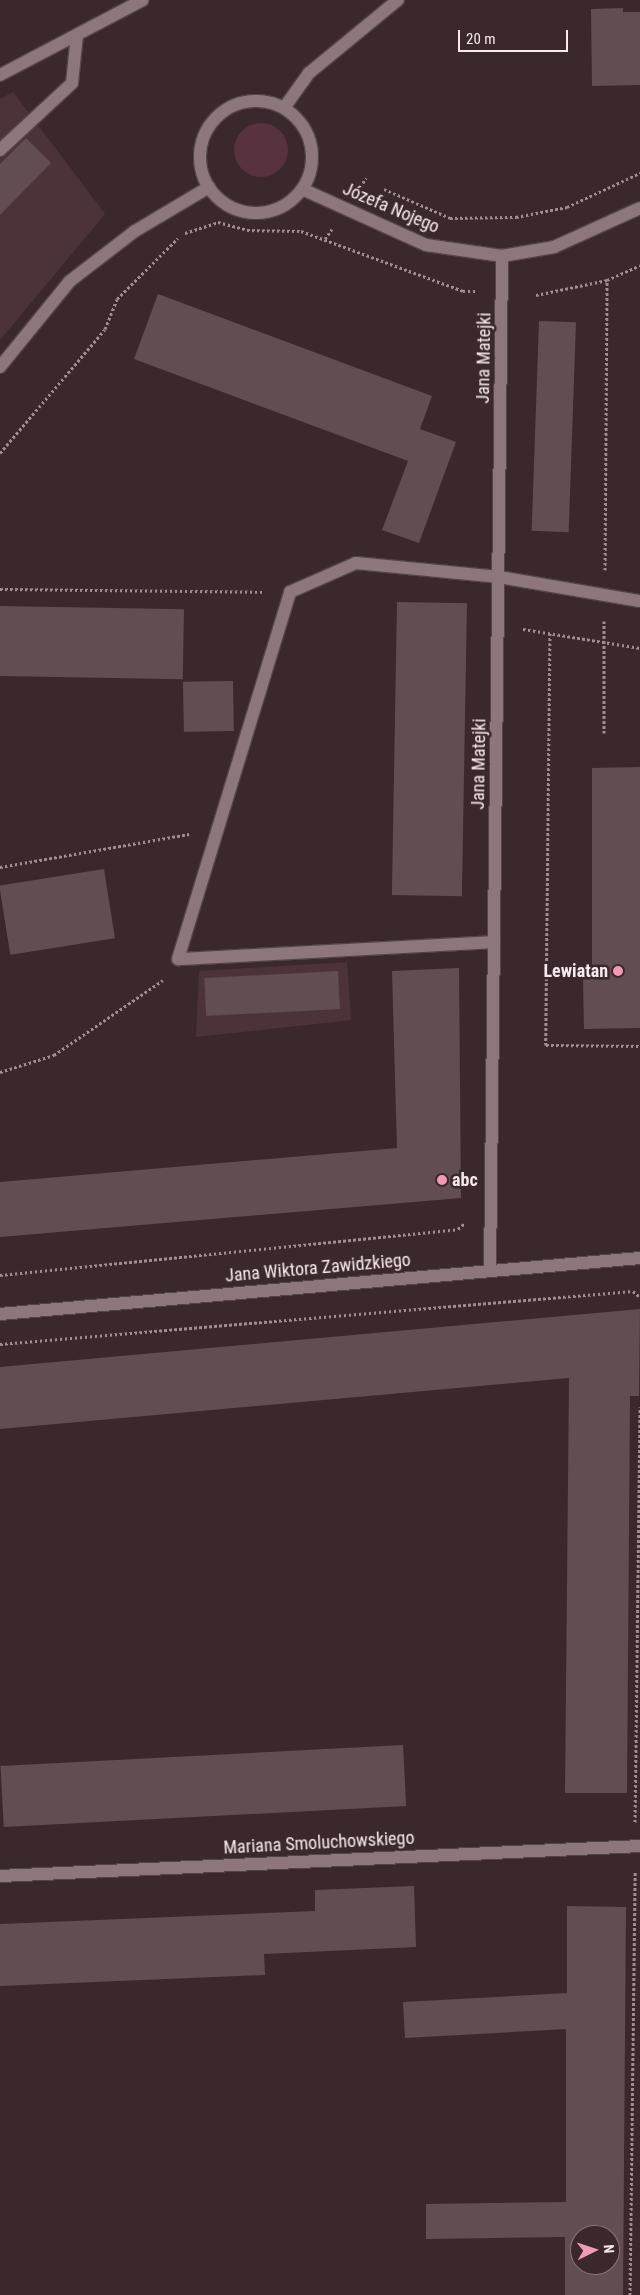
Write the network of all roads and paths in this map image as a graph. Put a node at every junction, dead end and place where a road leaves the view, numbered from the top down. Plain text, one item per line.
1 (143, 0) edge
2 (398, 0) edge
3 (77, 35) junction
4 (0, 75) edge
5 (284, 108) junction
6 (0, 150) edge
7 (640, 173) edge
8 (209, 187) junction
9 (302, 189) junction
10 (384, 189) dead end
11 (640, 208) edge
12 (502, 256) junction
13 (640, 265) edge
14 (607, 280) junction
15 (476, 291) dead end
16 (536, 295) dead end
17 (0, 367) edge
18 (0, 452) edge
19 (499, 577) junction
20 (0, 589) edge
21 (290, 592) junction
22 (604, 595) junction
23 (640, 601) edge
24 (498, 625) junction
25 (550, 633) junction
26 (604, 642) junction
27 (640, 648) edge
28 (604, 733) dead end
29 (217, 829) junction
30 (0, 867) edge
31 (494, 942) junction
32 (178, 959) junction
33 (640, 1046) edge
34 (0, 1072) edge
35 (490, 1198) junction
36 (640, 1258) edge
37 (490, 1271) junction
38 (0, 1275) edge
39 (640, 1297) edge
40 (0, 1314) edge
41 (0, 1344) edge
42 (640, 1846) edge
43 (0, 1876) edge

1 - 3 street
2 - 5 street
3 - 4 street
3 - 6 street
5 - 8 street
5 - 9 street
7 - 10 path
8 - 9 street
8 - 17 street
9 - 12 street, Józefa Nojego
11 - 12 street, Józefa Nojego
12 - 19 street, Jana Matejki
13 - 14 path
14 - 16 path
14 - 22 path
15 - 18 path
19 - 21 street
19 - 22 street
19 - 24 street, Jana Matejki
20 - 21 path
21 - 29 street
22 - 23 street
22 - 26 path
24 - 25 path
24 - 31 street, Jana Matejki
25 - 26 path
25 - 33 path
26 - 27 path
26 - 28 path
29 - 30 path
29 - 32 street
31 - 32 street
31 - 35 street, Jana Matejki
32 - 34 path
35 - 37 street, Jana Matejki
35 - 38 path
36 - 37 street, Jana Wiktora Zawidzkiego
37 - 40 street, Jana Wiktora Zawidzkiego
39 - 41 path
42 - 43 street, Mariana Smoluchowskiego

